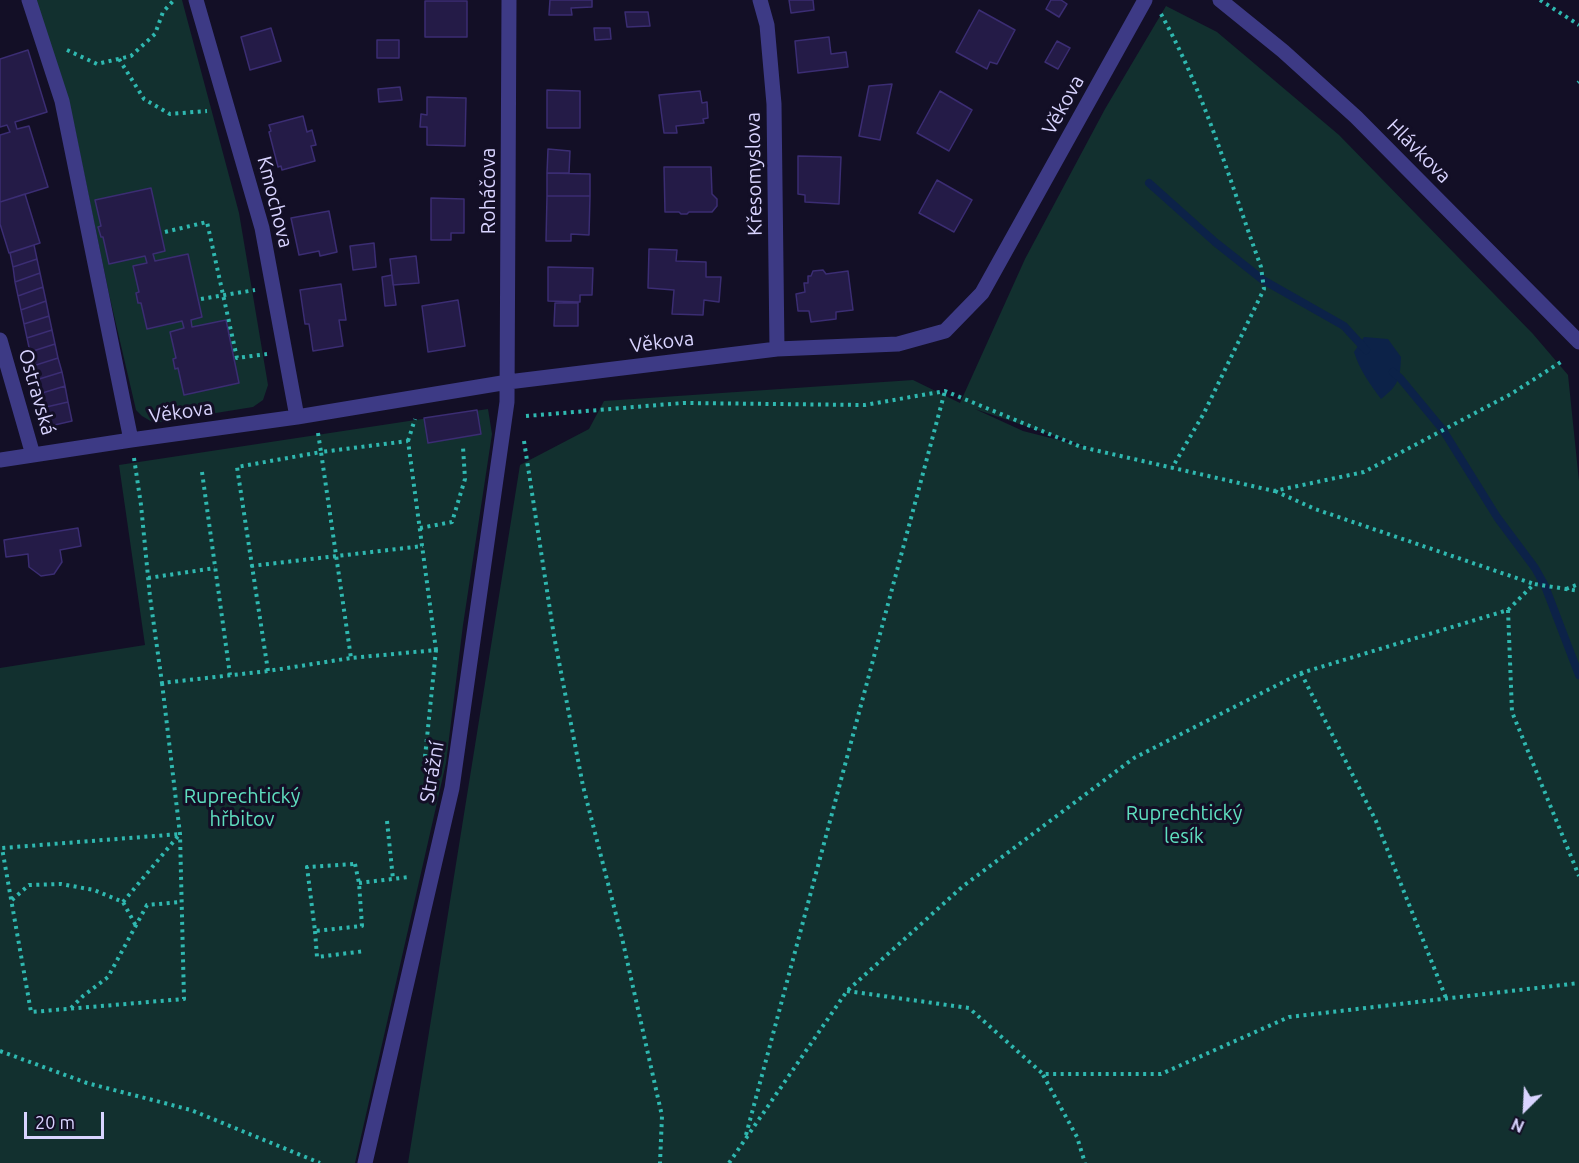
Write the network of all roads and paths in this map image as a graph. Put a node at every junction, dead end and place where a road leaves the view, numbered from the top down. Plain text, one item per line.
1 (30, 0) edge
2 (174, 0) edge
3 (196, 0) edge
4 (509, 0) edge
5 (760, 0) edge
6 (1145, 0) edge
7 (1220, 0) edge
8 (1540, 0) edge
9 (1159, 9) dead end
10 (1579, 25) edge
11 (42, 39) junction
12 (119, 59) junction
13 (229, 109) junction
14 (165, 232) dead end
15 (273, 287) junction
16 (223, 295) junction
17 (201, 299) dead end
18 (0, 340) edge
19 (1579, 342) edge
20 (777, 349) junction
21 (285, 352) junction
22 (1564, 360) dead end
23 (508, 382) junction
24 (945, 391) junction
25 (507, 402) junction
26 (315, 414) junction
27 (297, 417) junction
28 (524, 438) dead end
29 (131, 440) junction
30 (462, 447) dead end
31 (321, 452) junction
32 (33, 455) junction
33 (0, 460) edge
34 (1172, 468) junction
35 (201, 472) dead end
36 (1274, 490) junction
37 (420, 528) junction
38 (423, 546) junction
39 (336, 558) junction
40 (251, 566) junction
41 (215, 568) junction
42 (148, 578) junction
43 (1534, 584) junction
44 (1579, 584) edge
45 (1566, 589) junction
46 (1579, 591) edge
47 (1508, 610) junction
48 (435, 650) junction
49 (351, 658) junction
50 (268, 671) junction
51 (1301, 673) junction
52 (230, 675) junction
53 (162, 683) junction
54 (425, 757) dead end
55 (387, 821) dead end
56 (180, 834) junction
57 (432, 876) junction
58 (1579, 876) edge
59 (393, 879) junction
60 (360, 883) junction
61 (11, 900) junction
62 (123, 902) junction
63 (181, 902) junction
64 (136, 926) junction
65 (315, 931) junction
66 (365, 951) dead end
67 (1579, 982) edge
68 (847, 991) junction
69 (1446, 998) junction
70 (70, 1009) junction
71 (0, 1051) edge
72 (1042, 1074) junction
73 (745, 1140) junction
74 (320, 1163) edge
75 (365, 1163) edge
76 (660, 1163) edge
77 (729, 1163) edge
78 (1085, 1163) edge

1 - 11 street
2 - 12 path
3 - 13 street, Kmochova
4 - 23 street, Roháčova
5 - 20 street, Křesomyslova
6 - 20 street, Věkova
7 - 19 street, Hlávkova
8 - 10 path
9 - 34 path
11 - 12 path
11 - 29 street
12 - 13 path
13 - 15 street, Kmochova
14 - 16 path
15 - 16 path
15 - 21 street, Kmochova
16 - 17 path
16 - 21 path
18 - 32 street, Ostravská
20 - 23 street, Věkova
21 - 27 street, Kmochova
22 - 36 path
23 - 25 street, Strážní
23 - 26 street, Věkova
24 - 25 path
24 - 34 path
24 - 73 path
25 - 57 street, Strážní
26 - 27 street, Věkova
26 - 31 path
27 - 29 street, Věkova
28 - 76 path
29 - 32 street, Věkova
29 - 42 path
30 - 37 path
31 - 37 path
31 - 39 path
31 - 40 path
32 - 33 street, Věkova
34 - 36 path
35 - 41 path
36 - 43 path
37 - 38 path
38 - 39 path
38 - 48 path
39 - 40 path
39 - 49 path
40 - 50 path
41 - 42 path
41 - 52 path
42 - 53 path
43 - 45 path
43 - 47 path
44 - 45 path
45 - 46 path
47 - 51 path
47 - 58 path
48 - 49 path
48 - 54 path
49 - 50 path
50 - 52 path
51 - 68 path
51 - 69 path
52 - 53 path
53 - 56 path
55 - 59 path
56 - 61 path
56 - 62 path
56 - 63 path
57 - 59 path
57 - 75 street, Strážní
59 - 60 path
60 - 65 path
60 - 65 path
61 - 62 path
61 - 70 path
62 - 64 path
63 - 64 path
63 - 70 path
64 - 70 path
65 - 66 path
67 - 69 path
68 - 72 path
68 - 73 path
69 - 72 path
71 - 74 path
72 - 78 path
73 - 77 path

